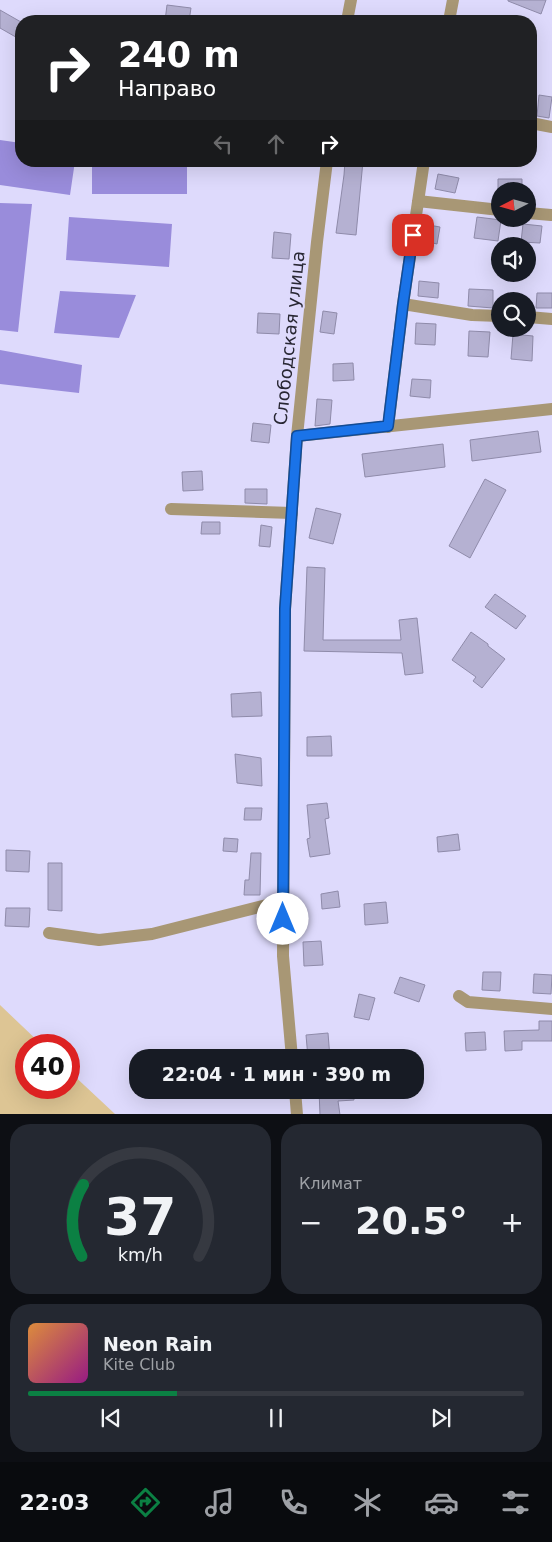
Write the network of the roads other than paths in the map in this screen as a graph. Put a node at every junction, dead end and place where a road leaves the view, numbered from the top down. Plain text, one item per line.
1 (350, 0) edge
2 (453, 0) edge
3 (347, 15) edge
4 (450, 15) edge
5 (537, 124) edge
6 (552, 127) edge
7 (326, 167) edge
8 (423, 167) edge
9 (418, 200) junction
10 (491, 209) edge
11 (536, 213) edge
12 (551, 215) edge
13 (403, 304) junction
14 (491, 316) edge
15 (536, 318) edge
16 (552, 319) edge
17 (552, 409) edge
18 (388, 426) junction
19 (297, 436) junction
20 (171, 509) dead end
21 (292, 513) junction
22 (283, 901) junction
23 (49, 933) dead end
24 (459, 996) dead end
25 (552, 1009) edge
26 (291, 1049) edge
27 (296, 1099) edge
28 (297, 1114) edge

1 - 3 street
2 - 4 street
5 - 6 street
7 - 19 street, Слободская улица
8 - 9 street
9 - 10 street
9 - 13 street
11 - 12 street
13 - 14 street
13 - 18 street
15 - 16 street
17 - 18 street
18 - 19 street
19 - 21 street, Слободская улица
20 - 21 street
21 - 22 street, Слободская улица
22 - 23 street
22 - 26 street, Слободская улица
24 - 25 street
27 - 28 street

